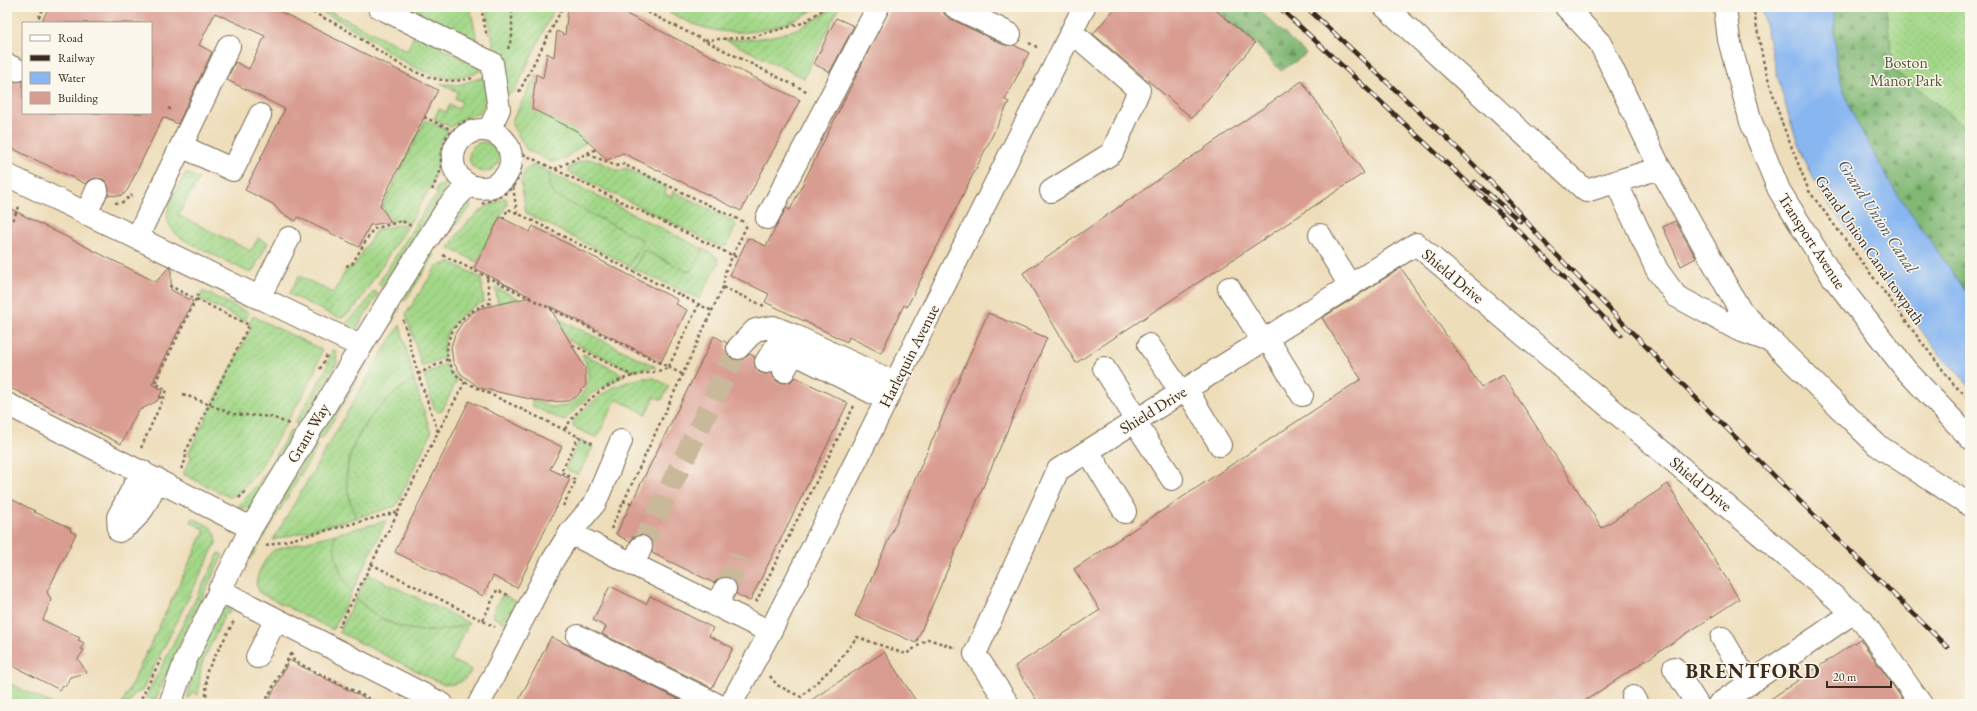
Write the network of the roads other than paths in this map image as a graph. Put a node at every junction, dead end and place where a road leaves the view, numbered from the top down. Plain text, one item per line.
1 (379, 7) edge
2 (878, 7) edge
3 (955, 7) edge
4 (1084, 7) edge
5 (1385, 7) edge
6 (1566, 7) edge
7 (1725, 7) edge
8 (1072, 32) junction
9 (1010, 34) dead end
10 (229, 46) dead end
11 (260, 115) dead end
12 (494, 119) junction
13 (181, 146) junction
14 (1660, 168) junction
15 (7, 175) edge
16 (1616, 182) junction
17 (468, 185) junction
18 (1051, 191) dead end
19 (756, 220) road end
20 (1320, 235) dead end
21 (137, 238) junction
22 (289, 238) dead end
23 (1350, 286) junction
24 (1229, 288) dead end
25 (258, 298) junction
26 (793, 335) junction
27 (1265, 340) junction
28 (1774, 342) junction
29 (1150, 345) dead end
30 (360, 346) junction
31 (738, 348) tunnel mouth
32 (1104, 368) dead end
33 (891, 391) junction
34 (1184, 391) junction
35 (1302, 395) dead end
36 (7, 404) edge
37 (1136, 421) junction
38 (1970, 438) edge
39 (621, 441) dead end
40 (1220, 445) dead end
41 (1088, 451) junction
42 (1172, 479) dead end
43 (1970, 505) edge
44 (1125, 512) dead end
45 (570, 533) junction
46 (259, 534) junction
47 (219, 590) junction
48 (1854, 612) junction
49 (276, 619) junction
50 (578, 636) dead end
51 (766, 638) junction
52 (1722, 638) dead end
53 (257, 657) dead end
54 (1674, 668) dead end
55 (1749, 684) junction
56 (169, 701) edge
57 (442, 704) edge
58 (479, 704) edge
59 (716, 704) edge
60 (731, 704) edge
61 (1008, 704) edge
62 (1697, 704) edge
63 (1719, 704) edge
64 (1921, 704) edge

1 - 12 street
2 - 19 street
3 - 9 street
4 - 8 street, Harlequin Avenue
5 - 16 street
6 - 14 street
7 - 38 street, Transport Avenue
8 - 18 street
8 - 33 street, Harlequin Avenue
10 - 13 street
11 - 13 street
12 - 17 street
12 - 17 street
13 - 21 street
14 - 16 street
14 - 28 street
15 - 21 street
16 - 28 street
17 - 30 street, Grant Way
20 - 23 street
21 - 25 street
22 - 25 street
23 - 27 street, Shield Drive
23 - 48 street, Shield Drive
24 - 27 street
25 - 30 street
26 - 31 street
26 - 33 street
26 - 33 street
27 - 34 street, Shield Drive
27 - 35 street
28 - 43 street
29 - 34 street
30 - 46 street, Grant Way
32 - 37 street
33 - 51 street, Harlequin Avenue
34 - 37 street, Shield Drive
34 - 40 street
36 - 46 street
37 - 41 street, Shield Drive
37 - 42 street
39 - 45 street
41 - 44 street
41 - 61 street, Shield Drive
45 - 51 street
45 - 58 street
46 - 47 street, Grant Way
47 - 49 street
47 - 56 street, Grant Way
48 - 55 street
48 - 64 street, Shield Drive
49 - 53 street
49 - 57 street
50 - 59 street
51 - 60 street, Harlequin Avenue
52 - 55 street
54 - 62 street
55 - 63 street

